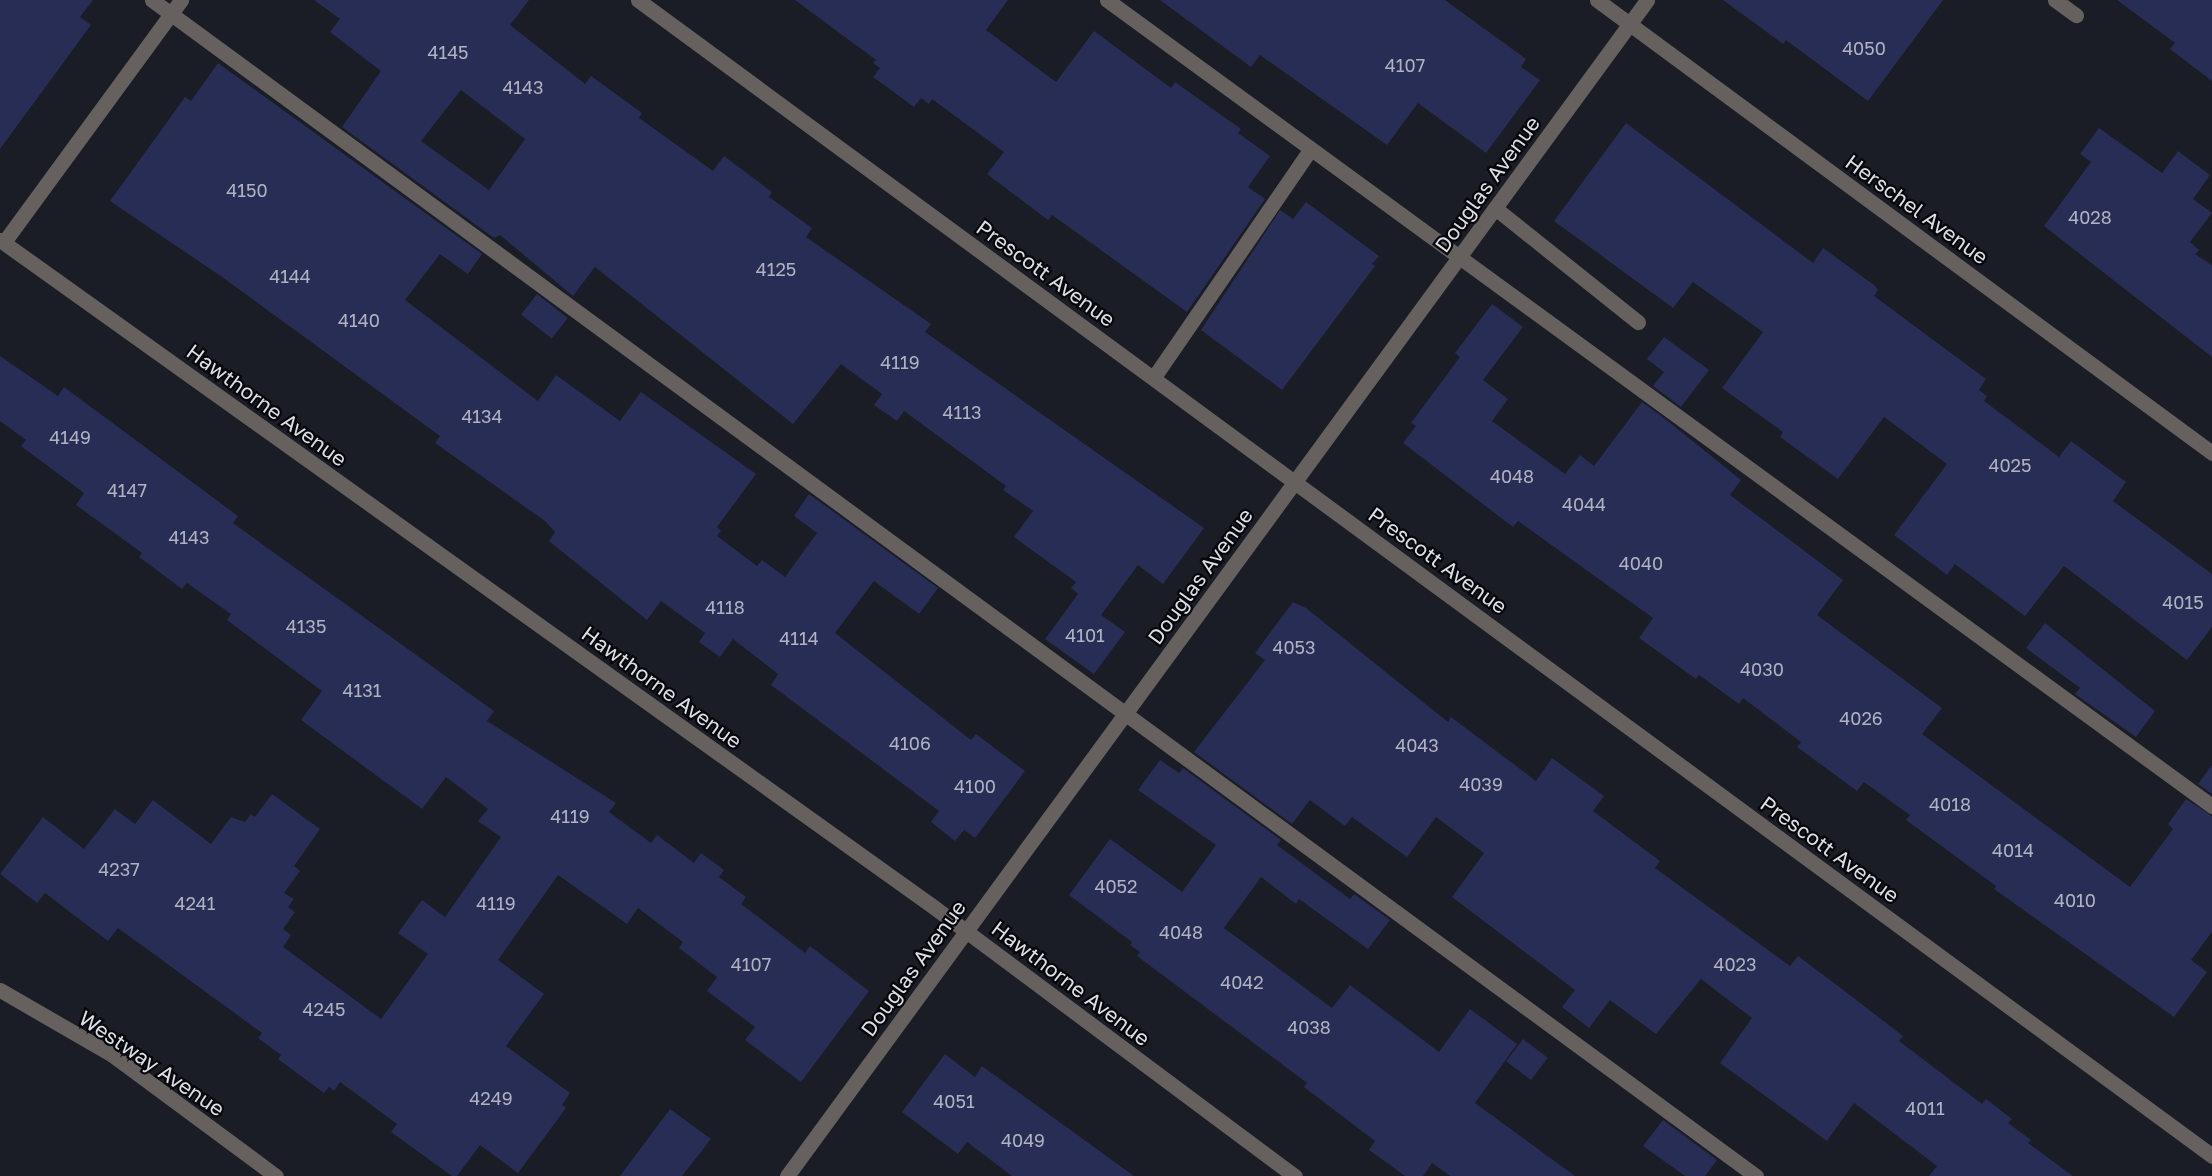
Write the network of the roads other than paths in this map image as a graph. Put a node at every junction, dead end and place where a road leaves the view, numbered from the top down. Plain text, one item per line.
1 (152, 0) edge
2 (181, 0) edge
3 (638, 0) edge
4 (1107, 0) edge
5 (1597, 0) edge
6 (1647, 0) edge
7 (2055, 0) edge
8 (170, 14) junction
9 (2076, 15) dead end
10 (1629, 24) junction
11 (1310, 150) junction
12 (1495, 208) junction
13 (2, 241) edge
14 (1459, 257) junction
15 (1638, 322) dead end
16 (1154, 377) junction
17 (2212, 453) edge
18 (1296, 481) junction
19 (1125, 713) junction
20 (2212, 806) edge
21 (966, 932) junction
22 (0, 990) edge
23 (2212, 1156) edge
24 (276, 1176) edge
25 (787, 1176) edge
26 (1295, 1176) edge
27 (1756, 1176) edge

1 - 8 street
2 - 8 street
3 - 16 street, Prescott Avenue
4 - 11 street
5 - 10 street, Herschel Avenue
6 - 10 street, Douglas Avenue
7 - 9 street
8 - 13 street
8 - 19 street
10 - 12 street, Douglas Avenue
10 - 17 street, Herschel Avenue
11 - 14 street
11 - 16 street
12 - 14 street, Douglas Avenue
12 - 15 street
13 - 21 street, Hawthorne Avenue
14 - 18 street, Douglas Avenue
14 - 20 street
16 - 18 street, Prescott Avenue
18 - 19 street, Douglas Avenue
18 - 23 street, Prescott Avenue
19 - 21 street, Douglas Avenue
19 - 27 street
21 - 25 street, Douglas Avenue
21 - 26 street, Hawthorne Avenue
22 - 24 street, Westway Avenue

